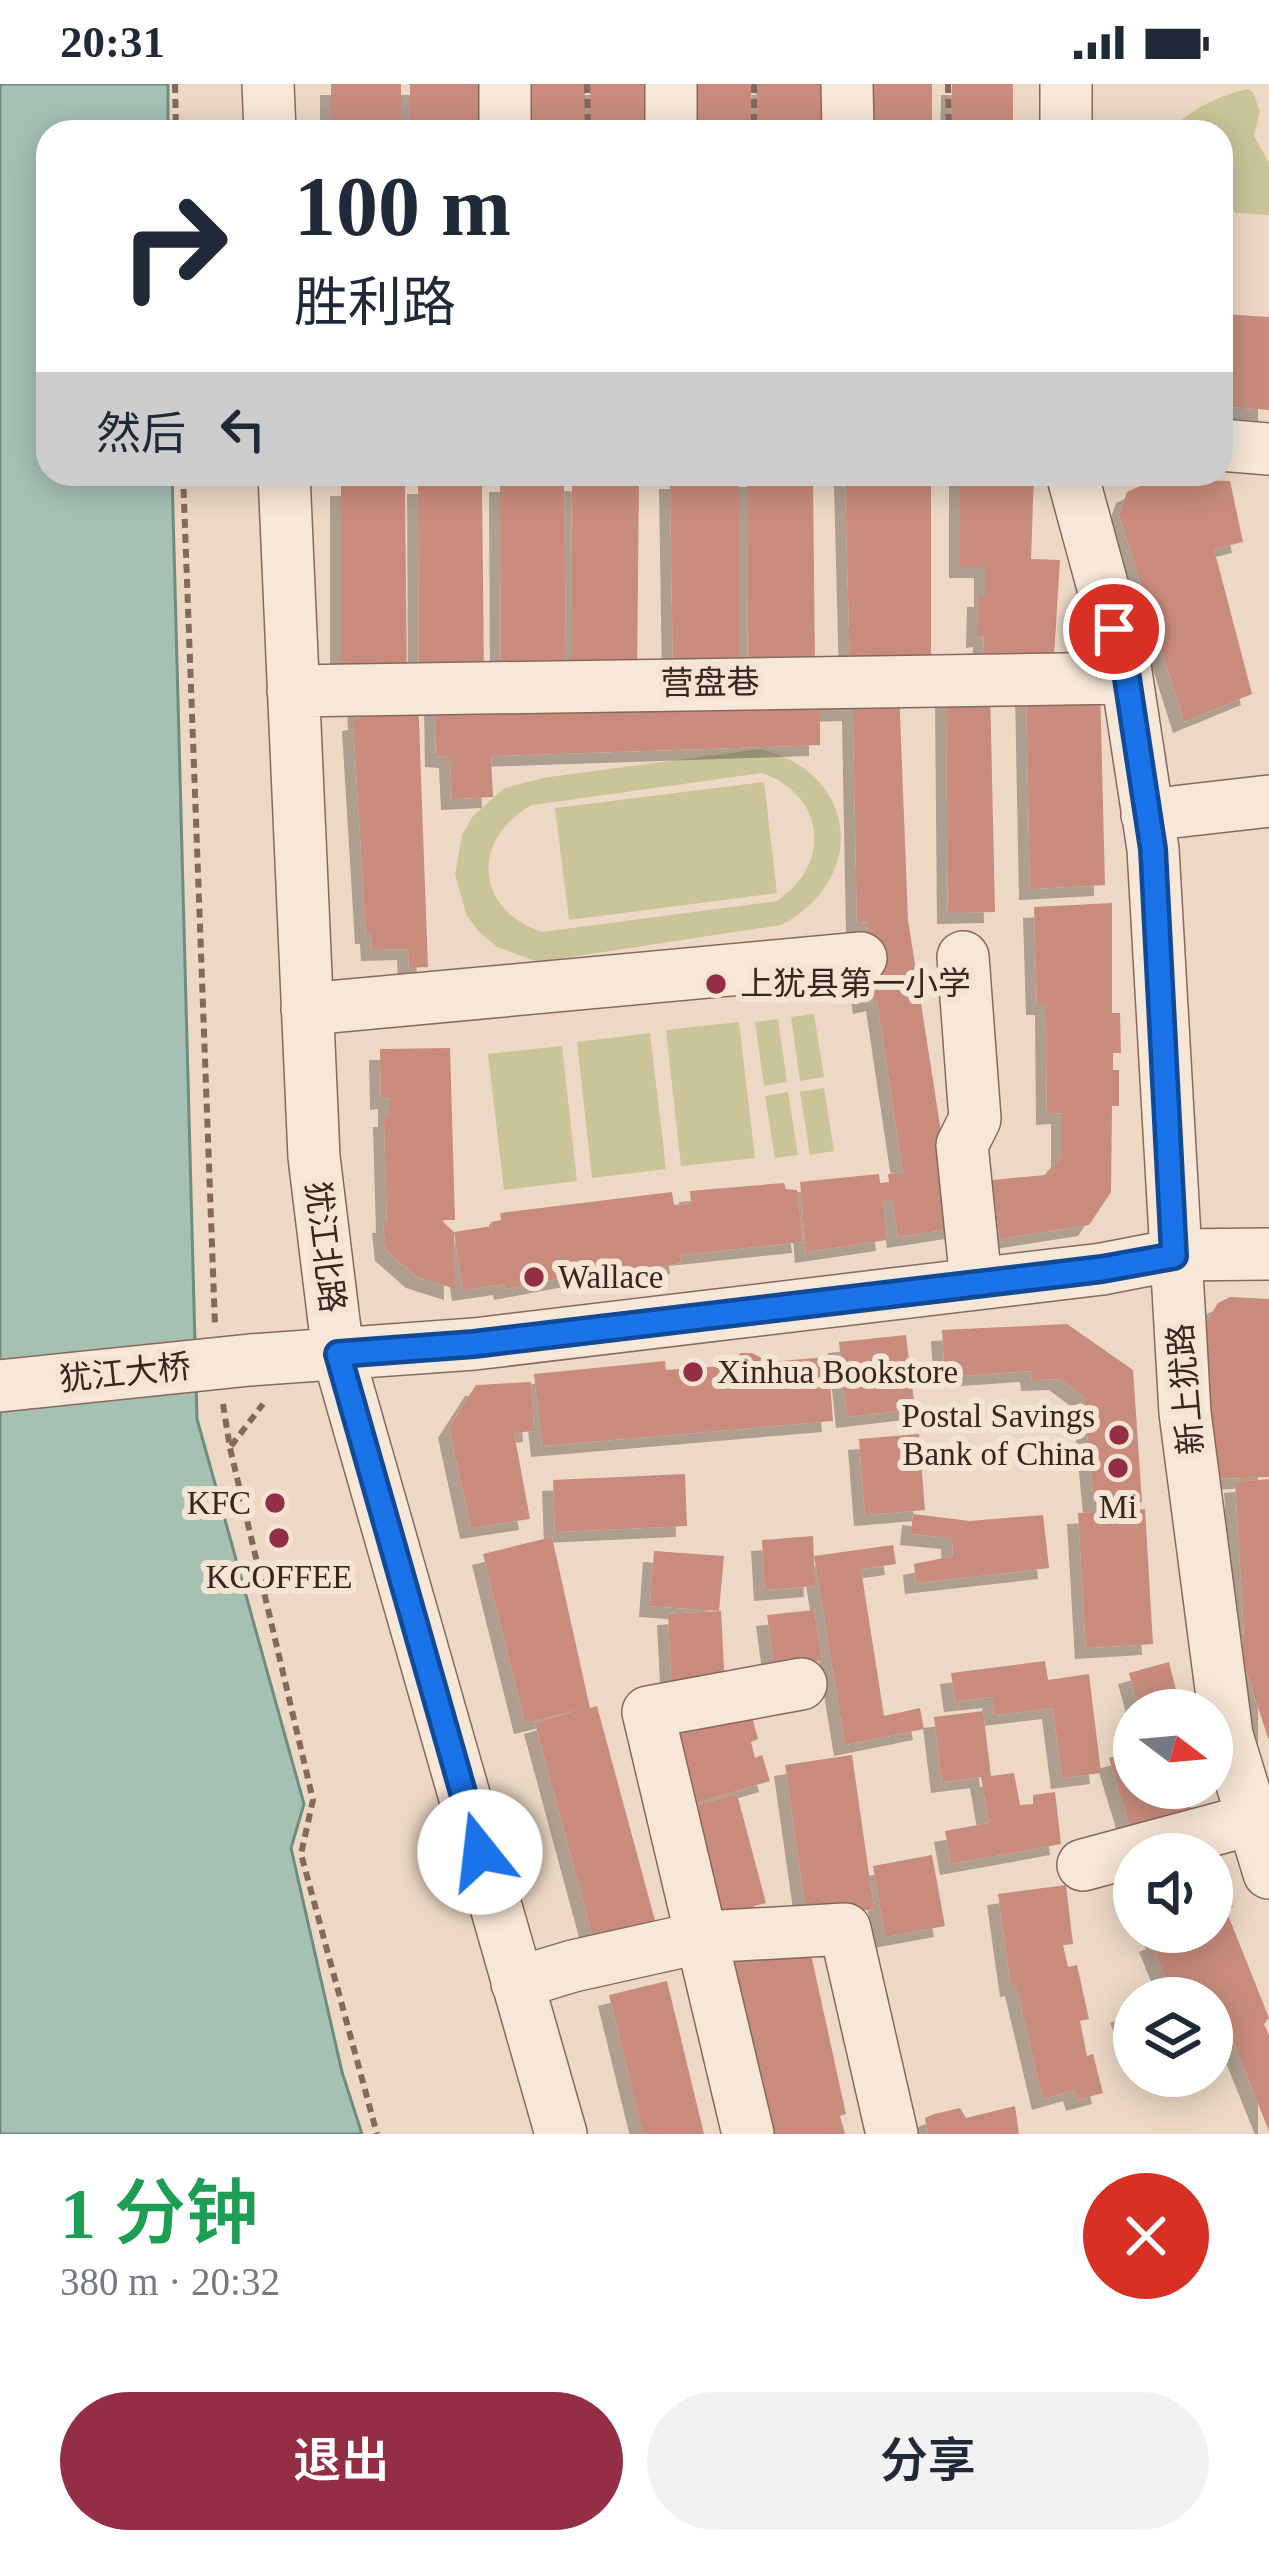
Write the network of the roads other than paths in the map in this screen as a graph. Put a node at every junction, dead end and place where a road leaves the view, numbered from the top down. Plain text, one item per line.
1 (268, 84) edge
2 (505, 84) edge
3 (671, 84) edge
4 (848, 84) edge
5 (1066, 84) edge
6 (270, 120) edge
7 (505, 120) edge
8 (671, 120) edge
9 (848, 120) edge
10 (1066, 120) edge
11 (1233, 446) edge
12 (1269, 448) edge
13 (284, 486) edge
14 (1075, 486) edge
15 (1126, 678) junction
16 (293, 691) junction
17 (1269, 801) edge
18 (1148, 815) junction
19 (963, 957) dead end
20 (861, 958) dead end
21 (308, 1009) junction
22 (1269, 1255) edge
23 (1174, 1256) junction
24 (976, 1282) junction
25 (338, 1354) junction
26 (0, 1386) edge
27 (801, 1684) dead end
28 (1250, 1820) junction
29 (1083, 1864) dead end
30 (1269, 1873) edge
31 (703, 1937) junction
32 (518, 1983) junction
33 (560, 2134) edge
34 (748, 2134) edge
35 (892, 2134) edge

1 - 6 street
2 - 7 street
3 - 8 street
4 - 9 street
5 - 10 street
11 - 12 street
13 - 16 street, 犹江北路
14 - 15 street, 新上犹路
15 - 16 street, 营盘巷
15 - 18 street, 新上犹路
16 - 21 street, 犹江北路
17 - 18 street
18 - 23 street, 新上犹路
19 - 24 street
20 - 21 street
21 - 25 street, 犹江北路
22 - 23 street, 犹江大桥
23 - 24 street, 犹江大桥
23 - 28 street, 新上犹路
24 - 25 street, 犹江大桥
25 - 26 street, 犹江大桥
25 - 32 street, 犹江北路
27 - 31 street
28 - 29 street
28 - 30 street, 新上犹路
31 - 32 street
31 - 34 street
31 - 35 street
32 - 33 street, 犹江北路

